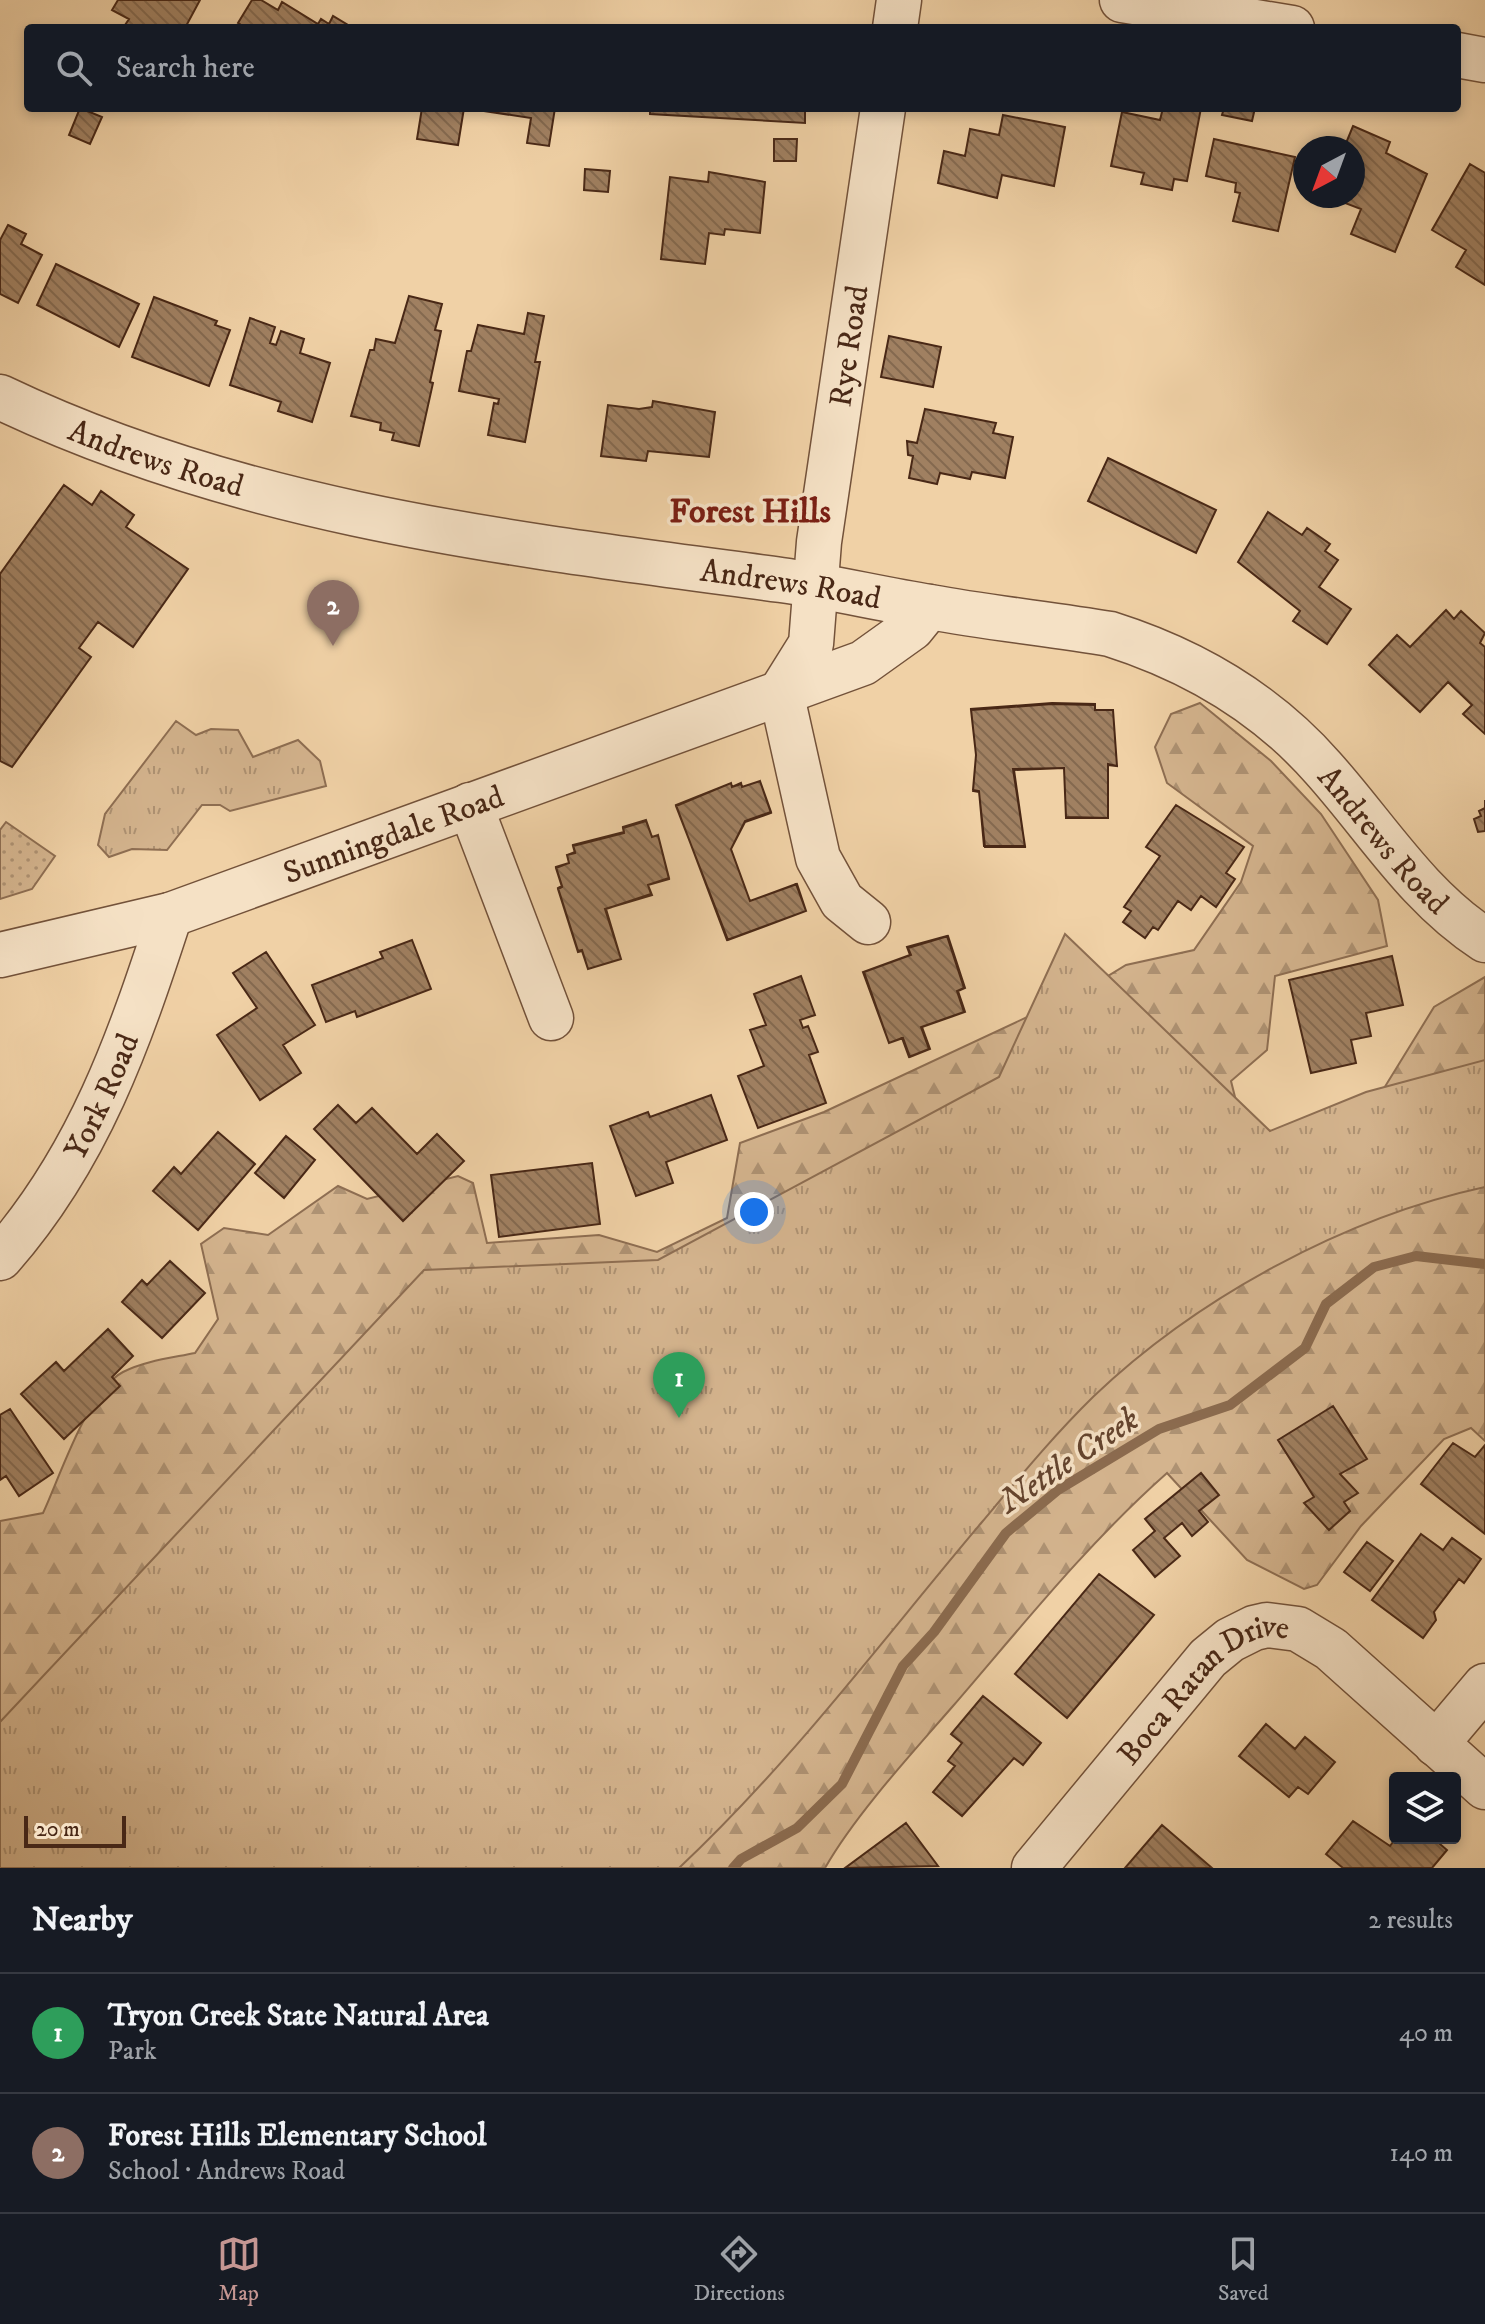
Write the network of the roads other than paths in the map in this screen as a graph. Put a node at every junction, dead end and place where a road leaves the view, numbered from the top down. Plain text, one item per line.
1 (899, 0) edge
2 (1122, 0) edge
3 (896, 24) edge
4 (1268, 24) edge
5 (1461, 56) edge
6 (1485, 60) edge
7 (882, 112) edge
8 (3, 405) edge
9 (815, 585) junction
10 (929, 607) junction
11 (781, 692) junction
12 (470, 805) junction
13 (170, 915) junction
14 (868, 922) dead end
15 (1485, 940) edge
16 (0, 955) edge
17 (551, 1018) dead end
18 (0, 1258) edge
19 (1485, 1686) edge
20 (1436, 1744) junction
21 (1485, 1787) edge
22 (1034, 1868) edge

1 - 3 street
2 - 4 street
5 - 6 street
7 - 9 street, Rye Road
8 - 9 street, Andrews Road
9 - 10 street, Andrews Road
9 - 11 street
10 - 11 street, Sunningdale Road
10 - 15 street, Andrews Road
11 - 12 street, Sunningdale Road
11 - 14 street
12 - 13 street, Sunningdale Road
12 - 17 street
13 - 16 street, Sunningdale Road
13 - 18 street, York Road
19 - 20 street
20 - 21 street, Boca Ratan Drive
20 - 22 street, Boca Ratan Drive

